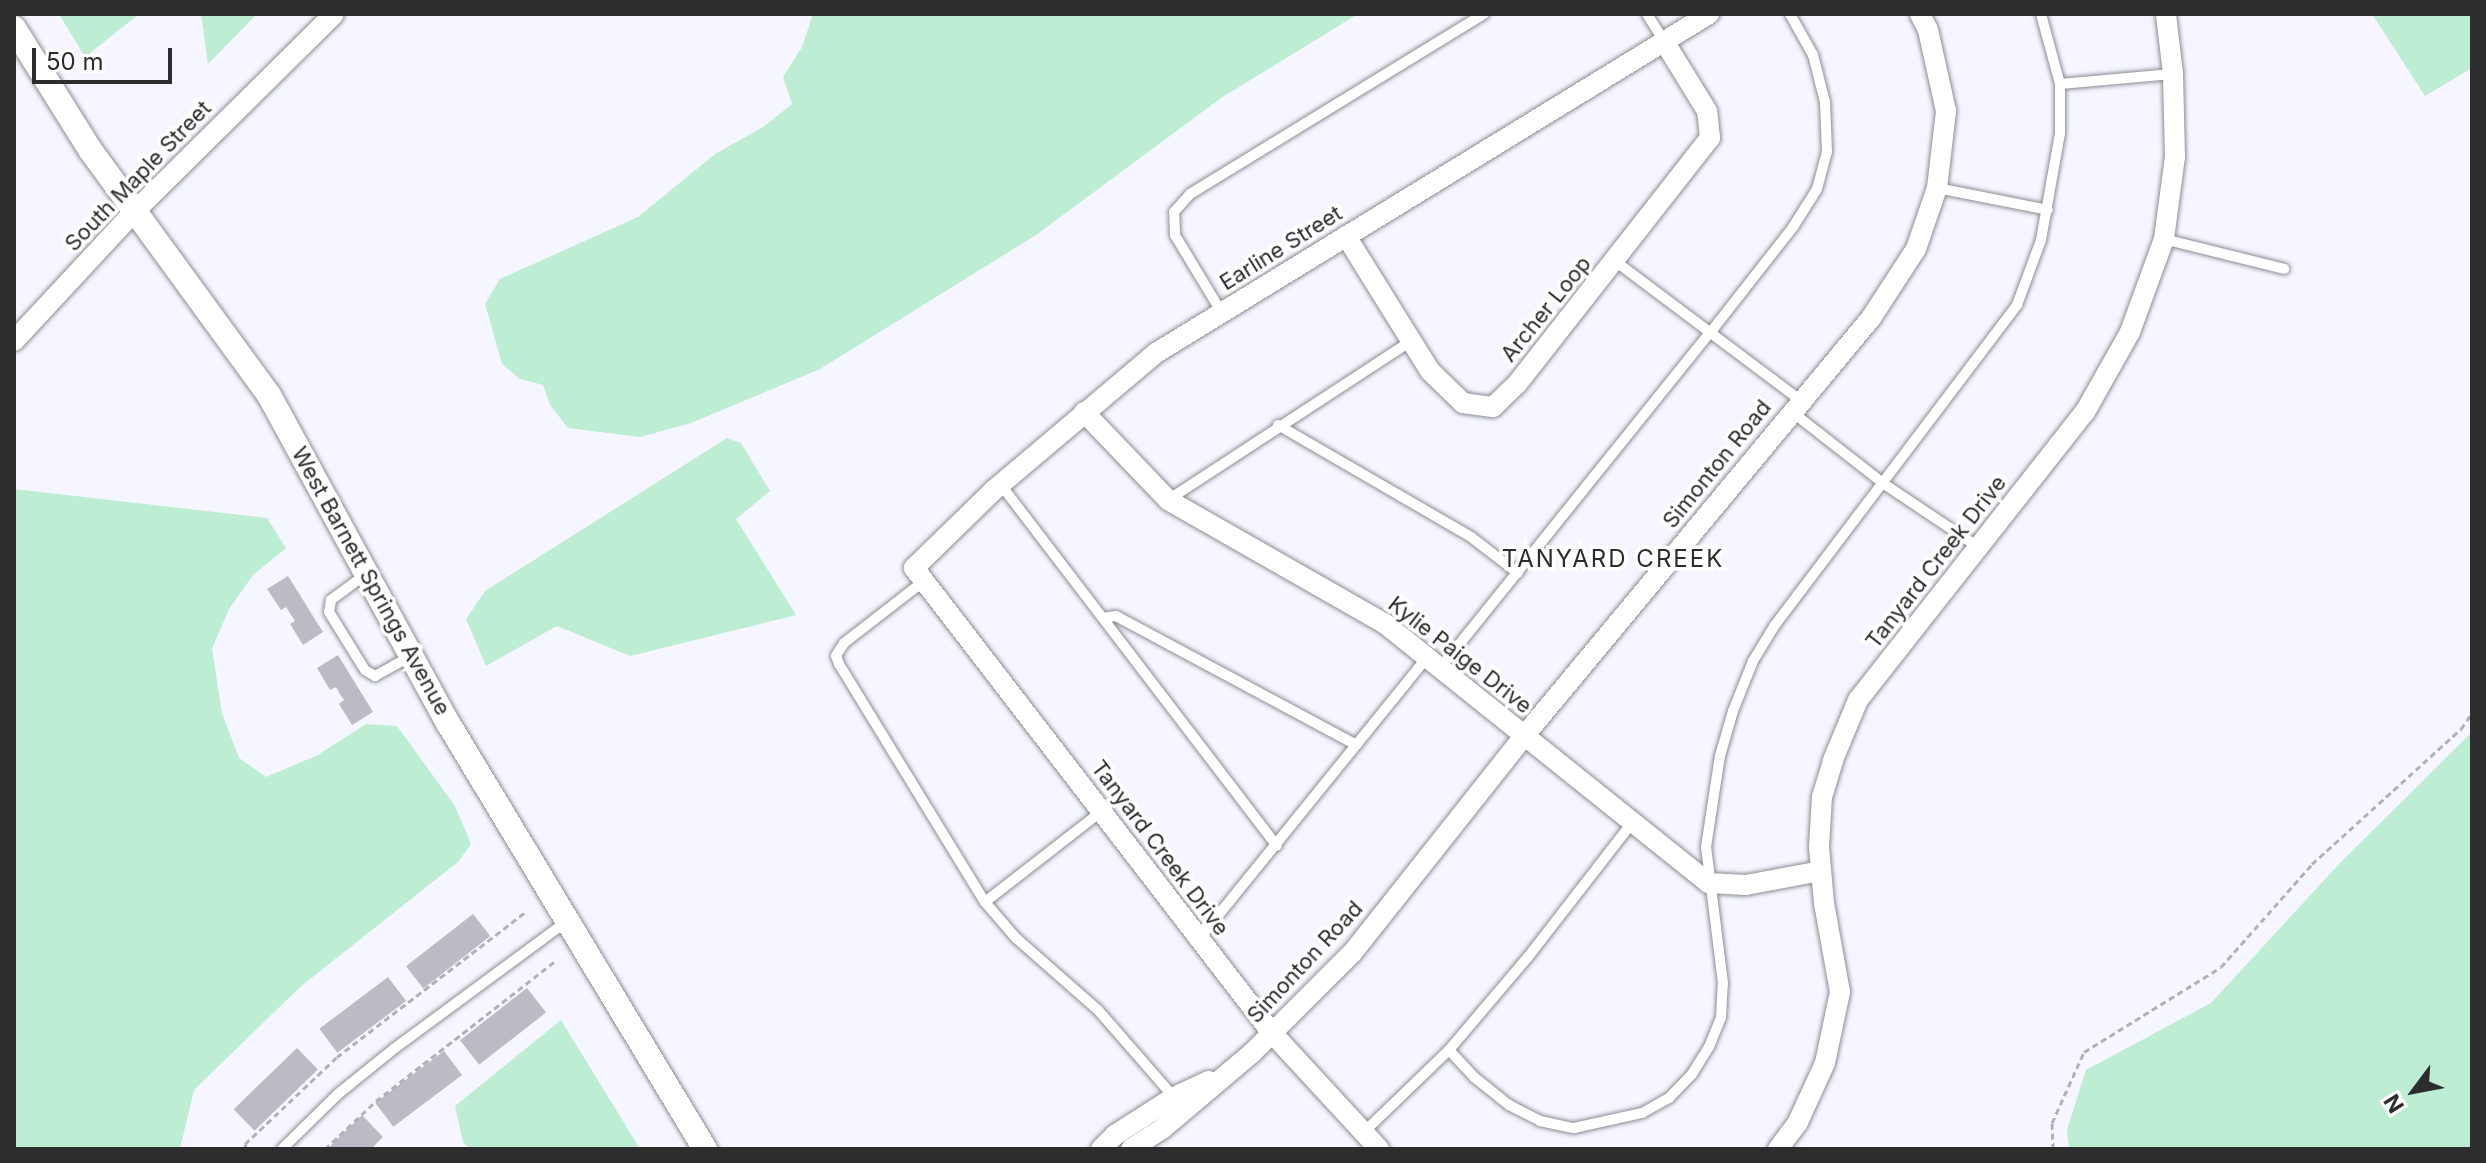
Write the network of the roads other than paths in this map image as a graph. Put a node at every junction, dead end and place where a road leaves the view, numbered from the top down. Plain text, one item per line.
1 (334, 14) edge
2 (1484, 14) edge
3 (1647, 14) edge
4 (1709, 14) edge
5 (1790, 14) edge
6 (1920, 14) edge
7 (2041, 14) edge
8 (2166, 14) edge
9 (14, 28) edge
10 (1664, 41) junction
11 (2173, 74) junction
12 (2060, 84) junction
13 (1937, 188) junction
14 (2048, 210) junction
15 (134, 212) junction
16 (1346, 236) junction
17 (2164, 239) junction
18 (1615, 261) junction
19 (2284, 269) dead end
20 (1222, 313) junction
21 (1710, 333) junction
22 (14, 341) edge
23 (1411, 341) junction
24 (1795, 406) junction
25 (1084, 412) junction
26 (1278, 425) junction
27 (1884, 484) junction
28 (1001, 485) junction
29 (1168, 500) junction
30 (1978, 547) junction
31 (1518, 573) junction
32 (366, 574) junction
33 (919, 574) junction
34 (1103, 618) junction
35 (411, 656) junction
36 (1434, 661) junction
37 (1525, 735) junction
38 (1357, 745) junction
39 (1102, 811) junction
40 (1632, 823) junction
41 (1277, 846) junction
42 (1821, 871) junction
43 (1708, 883) junction
44 (985, 902) junction
45 (567, 921) junction
46 (1199, 939) junction
47 (1272, 1033) junction
48 (1449, 1050) junction
49 (1233, 1068) junction
50 (1174, 1097) junction
51 (1364, 1132) junction
52 (282, 1149) edge
53 (705, 1149) edge
54 (1101, 1149) edge
55 (1131, 1149) edge
56 (1379, 1149) edge
57 (1778, 1149) edge

1 - 15 street, South Maple Street
2 - 20 lane
3 - 10 lane
4 - 10 street, Earline Street
5 - 21 lane
6 - 13 street, Simonton Road
7 - 12 lane
8 - 11 street, Tanyard Creek Drive
9 - 15 street, West Barnett Springs Avenue
10 - 16 street, Earline Street
10 - 18 street, Archer Loop
11 - 12 lane
11 - 17 street, Tanyard Creek Drive
12 - 14 lane
13 - 14 lane
13 - 24 street, Simonton Road
14 - 27 lane
15 - 22 street, South Maple Street
15 - 32 street, West Barnett Springs Avenue
16 - 20 street, Earline Street
16 - 23 street, Archer Loop
17 - 19 lane
17 - 30 street, Tanyard Creek Drive
18 - 21 lane
18 - 23 street, Archer Loop
20 - 25 street, Earline Street
21 - 24 lane
21 - 31 lane
23 - 26 lane
24 - 27 lane
24 - 37 street, Simonton Road
25 - 28 street, Earline Street
25 - 29 street, Kylie Paige Drive
26 - 29 lane
26 - 31 lane
27 - 30 lane
27 - 43 lane
28 - 33 street, Earline Street
28 - 34 lane
29 - 36 street, Kylie Paige Drive
30 - 42 street, Tanyard Creek Drive
31 - 36 lane
32 - 35 street, West Barnett Springs Avenue
32 - 35 lane
33 - 39 street, Tanyard Creek Drive
33 - 44 lane
34 - 38 lane
34 - 41 lane
35 - 45 street, West Barnett Springs Avenue
36 - 37 street, Kylie Paige Drive
36 - 38 lane
37 - 40 street, Kylie Paige Drive
37 - 47 street, Simonton Road
38 - 41 lane
39 - 44 lane
39 - 46 street, Tanyard Creek Drive
40 - 43 street, Kylie Paige Drive
40 - 48 lane
41 - 46 lane
42 - 43 street
42 - 57 street, Tanyard Creek Drive
43 - 48 lane
44 - 50 lane
45 - 52 lane
45 - 53 street, West Barnett Springs Avenue
46 - 47 street, Tanyard Creek Drive
47 - 49 street, Simonton Road
47 - 51 street, Tanyard Creek Drive
48 - 51 lane
49 - 50 street, Simonton Road
49 - 55 street, Simonton Road
50 - 54 street, Simonton Road
51 - 56 street, Tanyard Creek Drive

